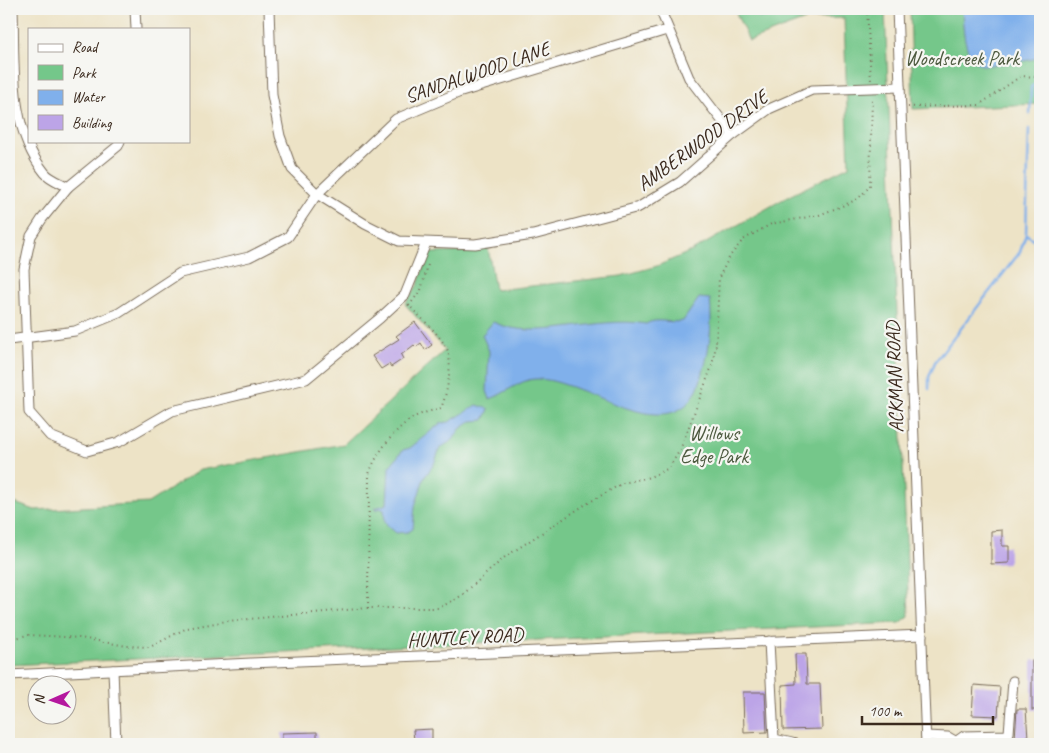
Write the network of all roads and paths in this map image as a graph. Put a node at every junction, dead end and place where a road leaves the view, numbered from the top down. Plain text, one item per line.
1 (13, 9) edge
2 (135, 9) edge
3 (269, 9) edge
4 (660, 9) edge
5 (867, 9) edge
6 (897, 9) edge
7 (136, 28) edge
8 (667, 30) junction
9 (1040, 77) edge
10 (872, 87) junction
11 (900, 87) junction
12 (901, 108) junction
13 (733, 135) junction
14 (28, 142) edge
15 (28, 142) edge
16 (120, 142) edge
17 (68, 187) junction
18 (317, 194) junction
19 (429, 243) junction
20 (402, 298) junction
21 (409, 306) junction
22 (26, 339) junction
23 (9, 340) edge
24 (368, 608) junction
25 (922, 635) junction
26 (9, 640) edge
27 (769, 642) junction
28 (113, 670) junction
29 (9, 676) edge
30 (1013, 681) dead end
31 (926, 740) edge
32 (959, 742) edge
33 (116, 744) edge
34 (797, 744) edge

1 - 14 street
2 - 7 street
3 - 18 street, AMBERWOOD DRIVE
4 - 8 street
5 - 10 path
6 - 11 street, ACKMAN ROAD
8 - 13 street
8 - 18 street, SANDALWOOD LANE
9 - 12 path
10 - 11 street, AMBERWOOD DRIVE
10 - 13 street, AMBERWOOD DRIVE
10 - 24 path
11 - 12 street, ACKMAN ROAD
12 - 25 street, ACKMAN ROAD
13 - 19 street, AMBERWOOD DRIVE
15 - 17 street
16 - 17 street
17 - 22 street
18 - 19 street, AMBERWOOD DRIVE
18 - 22 street, SANDALWOOD LANE
19 - 20 street
19 - 21 path
20 - 21 path
20 - 22 street
21 - 24 path
22 - 23 street, SANDALWOOD LANE
24 - 26 path
25 - 27 street, HUNTLEY ROAD
25 - 31 street, ACKMAN ROAD
27 - 28 street, HUNTLEY ROAD
27 - 34 street
28 - 29 street, HUNTLEY ROAD
28 - 33 street
30 - 32 street
31 - 32 street

